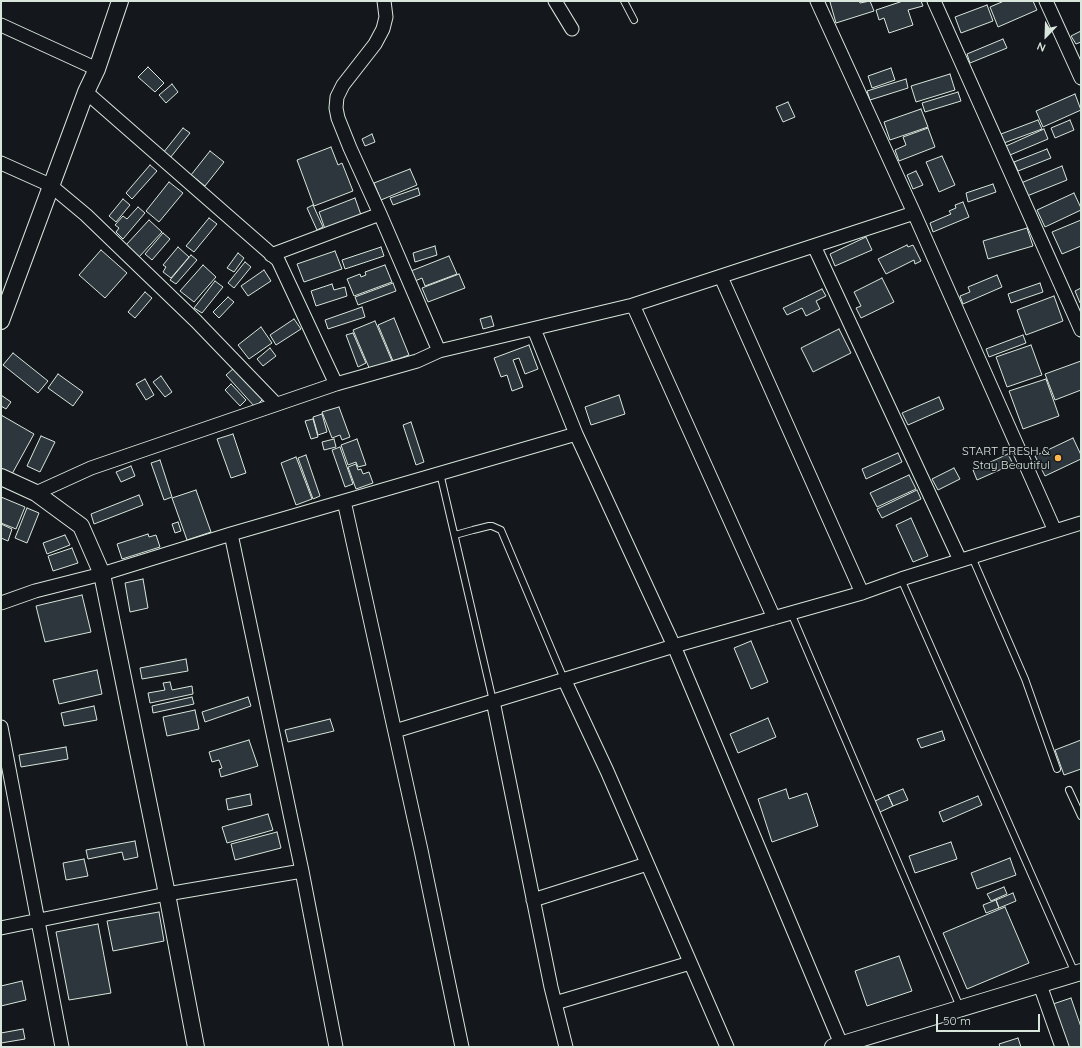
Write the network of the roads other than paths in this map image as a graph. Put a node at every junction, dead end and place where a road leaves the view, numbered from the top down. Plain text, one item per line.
1 (120, 1) edge
2 (384, 1) edge
3 (555, 1) edge
4 (624, 1) edge
5 (817, 1) edge
6 (934, 1) edge
7 (1046, 1) edge
8 (634, 20) dead end
9 (1, 25) edge
10 (572, 29) dead end
11 (97, 69) junction
12 (1081, 78) edge
13 (86, 92) junction
14 (1, 163) edge
15 (50, 185) junction
16 (914, 213) junction
17 (380, 214) junction
18 (814, 246) junction
19 (272, 255) junction
20 (721, 277) junction
21 (633, 305) junction
22 (2, 316) edge
23 (534, 329) junction
24 (1081, 330) edge
25 (439, 351) junction
26 (336, 384) junction
27 (276, 404) junction
28 (576, 434) junction
29 (440, 473) junction
30 (1, 477) edge
31 (36, 493) junction
32 (344, 501) junction
33 (1081, 523) edge
34 (1055, 531) junction
35 (231, 534) junction
36 (455, 536) junction
37 (966, 558) junction
38 (102, 574) junction
39 (901, 579) junction
40 (862, 593) junction
41 (1, 603) edge
42 (791, 613) junction
43 (774, 618) junction
44 (674, 646) junction
45 (564, 679) junction
46 (493, 701) junction
47 (1, 727) edge
48 (395, 731) junction
49 (1057, 769) dead end
50 (1069, 790) dead end
51 (1081, 816) edge
52 (647, 864) junction
53 (302, 871) junction
54 (167, 894) junction
55 (533, 900) junction
56 (39, 920) junction
57 (1, 928) edge
58 (690, 962) junction
59 (1078, 973) edge
60 (1040, 985) junction
61 (555, 1003) junction
62 (960, 1009) junction
63 (846, 1045) edge
64 (62, 1047) edge
65 (196, 1047) edge
66 (336, 1047) edge
67 (462, 1047) edge
68 (566, 1047) edge
69 (727, 1047) edge
70 (1062, 1047) edge

1 - 11 street
2 - 17 street
3 - 10 street
4 - 8 lane
5 - 16 street
6 - 24 street
7 - 12 street
9 - 11 street
11 - 13 street
13 - 15 street
13 - 19 street
14 - 15 street
15 - 22 street
15 - 27 street
16 - 18 street
16 - 34 street
17 - 19 street
17 - 25 street
18 - 20 street
18 - 37 street
19 - 26 street
20 - 21 street
20 - 40 street
21 - 23 street
21 - 43 street
23 - 25 street
23 - 28 street
25 - 26 street
26 - 27 street
27 - 31 street
28 - 29 street
28 - 44 street
29 - 32 street
29 - 36 lane
30 - 31 street
31 - 38 street
32 - 35 street
32 - 48 street
33 - 34 street
34 - 37 street
35 - 38 street
35 - 53 street
36 - 45 lane
36 - 46 lane
37 - 39 street
37 - 49 lane
38 - 41 street
38 - 54 street
39 - 40 street
39 - 59 lane
40 - 42 street
42 - 43 street
42 - 62 lane
43 - 44 street
44 - 45 street
44 - 63 street
45 - 46 street
45 - 52 street
46 - 48 street
46 - 55 street
47 - 56 street
48 - 67 street
50 - 51 lane
52 - 55 street
52 - 58 street
53 - 54 street
53 - 66 street
54 - 56 street
54 - 65 street
55 - 61 street
56 - 57 street
56 - 64 street
58 - 61 street
58 - 69 street
59 - 60 street
60 - 62 street
60 - 70 street
61 - 68 street
62 - 63 street

